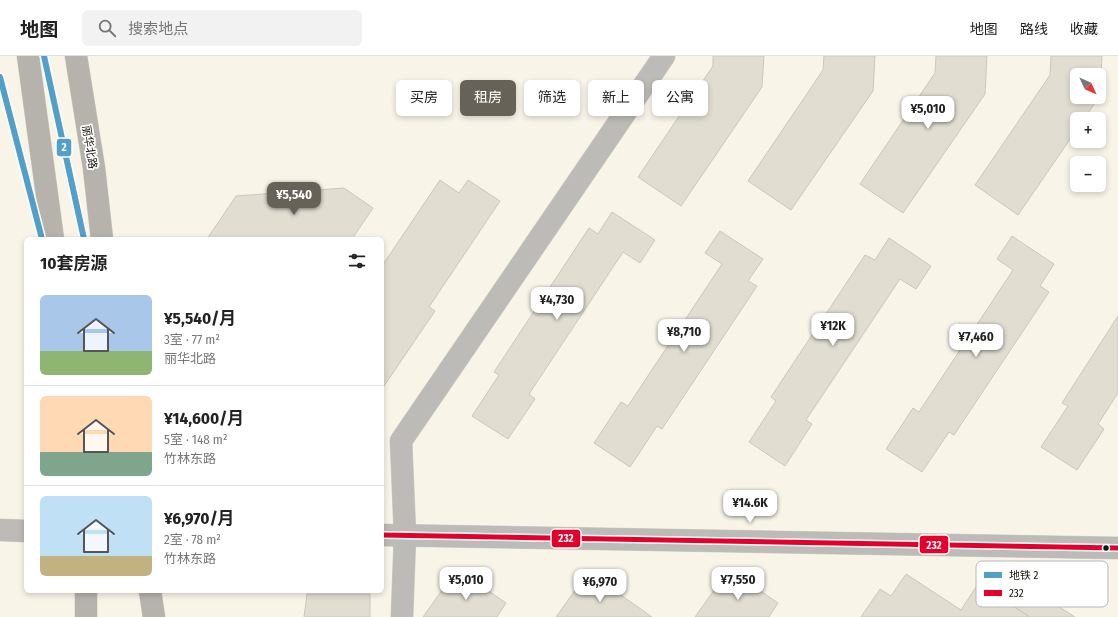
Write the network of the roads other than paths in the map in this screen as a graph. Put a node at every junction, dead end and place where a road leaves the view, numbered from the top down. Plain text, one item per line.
1 (28, 56) edge
2 (76, 56) edge
3 (664, 56) edge
4 (53, 237) edge
5 (102, 237) edge
6 (0, 530) edge
7 (24, 531) edge
8 (384, 535) edge
9 (404, 535) junction
10 (1118, 548) edge
11 (86, 593) edge
12 (150, 593) edge
13 (86, 617) edge
14 (154, 617) edge
15 (402, 617) edge

1 - 4 main road
2 - 5 main road, 丽华北路
3 - 9 street
6 - 7 street
8 - 9 street
9 - 10 street
9 - 15 street
11 - 13 main road
12 - 14 main road

